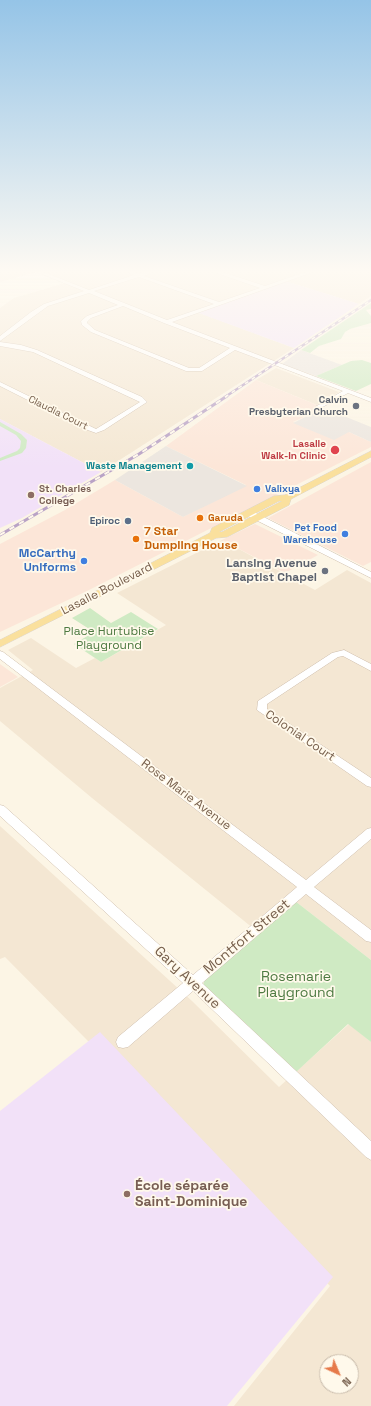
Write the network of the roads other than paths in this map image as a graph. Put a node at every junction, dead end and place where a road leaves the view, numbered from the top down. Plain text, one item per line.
1 (107, 337) edge
2 (204, 337) edge
3 (0, 344) edge
4 (234, 348) junction
5 (0, 384) edge
6 (348, 391) junction
7 (371, 400) edge
8 (318, 408) dead end
9 (371, 454) edge
10 (287, 498) junction
11 (249, 513) junction
12 (259, 518) junction
13 (214, 535) junction
14 (371, 575) edge
15 (0, 644) edge
16 (0, 654) edge
17 (371, 668) edge
18 (371, 783) edge
19 (0, 809) edge
20 (371, 832) edge
21 (306, 887) junction
22 (371, 937) edge
23 (193, 983) junction
24 (123, 1042) dead end
25 (371, 1152) edge

1 - 4 street
2 - 4 street
3 - 5 street, Claudia Court
4 - 6 street
6 - 7 street
6 - 8 street
9 - 10 main road, Lasalle Boulevard
10 - 11 main road, Lasalle Boulevard
10 - 12 main road, Lasalle Boulevard
11 - 12 street
11 - 13 main road, Lasalle Boulevard
12 - 13 main road, Lasalle Boulevard
12 - 14 street
13 - 15 main road, Lasalle Boulevard
16 - 21 street, Rose Marie Avenue
17 - 18 street, Colonial Court
19 - 23 street, Gary Avenue
20 - 21 street, Montfort Street
21 - 22 street, Rose Marie Avenue
21 - 23 street, Montfort Street
23 - 24 street, Montfort Street
23 - 25 street, Gary Avenue

